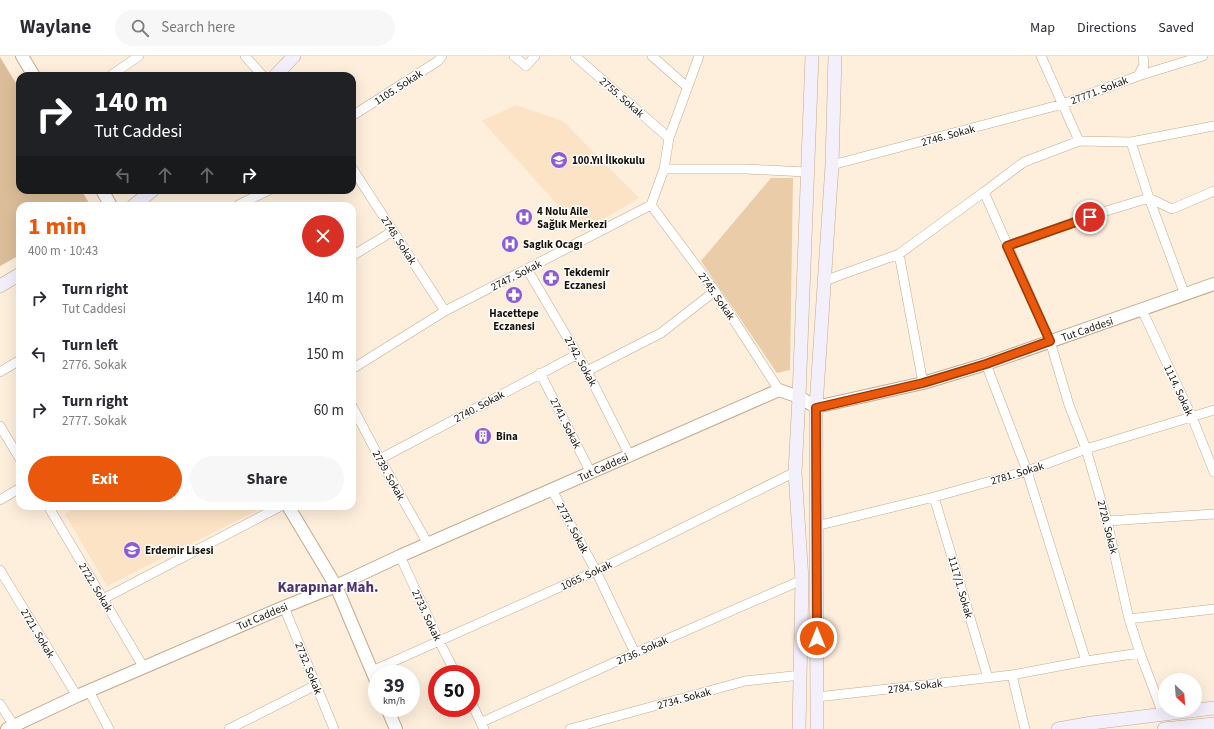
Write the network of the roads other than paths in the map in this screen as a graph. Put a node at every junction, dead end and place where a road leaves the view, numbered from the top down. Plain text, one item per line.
1 (22, 56) edge
2 (139, 56) edge
3 (245, 56) edge
4 (294, 56) edge
5 (442, 56) edge
6 (514, 56) edge
7 (535, 56) edge
8 (575, 56) edge
9 (652, 56) edge
10 (699, 56) edge
11 (812, 56) edge
12 (835, 56) edge
13 (1041, 56) edge
14 (1142, 56) edge
15 (1203, 56) edge
16 (32, 72) edge
17 (116, 72) edge
18 (259, 72) edge
19 (279, 72) edge
20 (1138, 76) junction
21 (687, 88) junction
22 (1063, 104) junction
23 (356, 113) edge
24 (1214, 126) edge
25 (669, 138) junction
26 (1079, 141) junction
27 (1131, 142) junction
28 (832, 165) junction
29 (664, 169) junction
30 (806, 172) junction
31 (356, 174) edge
32 (1214, 191) edge
33 (984, 192) junction
34 (148, 194) edge
35 (261, 194) edge
36 (1149, 198) junction
37 (138, 202) edge
38 (244, 202) edge
39 (650, 205) junction
40 (393, 231) junction
41 (1007, 246) junction
42 (356, 254) edge
43 (899, 254) junction
44 (527, 269) junction
45 (16, 276) edge
46 (824, 281) junction
47 (1214, 284) edge
48 (0, 286) edge
49 (715, 291) junction
50 (1185, 295) junction
51 (1142, 310) junction
52 (445, 311) junction
53 (1050, 341) junction
54 (578, 354) junction
55 (16, 362) edge
56 (986, 364) junction
57 (356, 367) edge
58 (587, 370) junction
59 (0, 372) edge
60 (540, 373) junction
61 (923, 383) junction
62 (779, 390) junction
63 (799, 397) junction
64 (816, 408) junction
65 (1214, 410) edge
66 (356, 414) edge
67 (1192, 417) junction
68 (0, 426) edge
69 (1086, 449) junction
70 (16, 452) edge
71 (630, 456) junction
72 (380, 459) junction
73 (795, 472) junction
74 (1027, 472) junction
75 (1214, 472) edge
76 (591, 473) junction
77 (16, 490) edge
78 (552, 490) junction
79 (934, 497) junction
80 (0, 500) edge
81 (50, 510) edge
82 (273, 510) edge
83 (290, 510) edge
84 (1214, 514) edge
85 (1107, 522) junction
86 (816, 526) junction
87 (428, 544) junction
88 (400, 556) junction
89 (0, 570) edge
90 (596, 571) junction
91 (802, 580) junction
92 (336, 586) junction
93 (103, 599) junction
94 (284, 607) junction
95 (1214, 609) edge
96 (1129, 619) junction
97 (439, 641) junction
98 (635, 653) junction
99 (1140, 653) junction
100 (1086, 661) junction
101 (369, 665) edge
102 (385, 665) edge
103 (451, 665) edge
104 (144, 668) junction
105 (800, 675) junction
106 (1012, 675) junction
107 (988, 678) junction
108 (316, 685) junction
109 (89, 691) junction
110 (77, 696) junction
111 (817, 697) junction
112 (1158, 701) edge
113 (0, 704) edge
114 (1214, 708) edge
115 (1202, 709) edge
116 (1158, 715) edge
117 (391, 717) edge
118 (478, 717) edge
119 (1214, 724) edge
120 (483, 726) edge
121 (13, 728) edge
122 (109, 729) edge
123 (229, 729) edge
124 (334, 729) edge
125 (396, 729) edge
126 (570, 729) edge
127 (799, 729) edge
128 (817, 729) edge
129 (1025, 729) edge
130 (1058, 729) edge
131 (1164, 729) edge

1 - 16 street
2 - 17 street
3 - 18 street
4 - 19 main road
5 - 23 street, 1105. Sokak
6 - 7 street
8 - 25 street, 2755. Sokak
9 - 21 street
10 - 21 street
11 - 30 main road
12 - 28 main road
13 - 22 street
14 - 20 street, 27771. Sokak
15 - 20 street
20 - 22 street, 27771. Sokak
21 - 25 street
22 - 26 street
22 - 28 street, 2746. Sokak
24 - 27 street
25 - 29 street
26 - 27 street
26 - 33 street
27 - 36 street
28 - 46 main road
29 - 30 street
29 - 39 street
30 - 63 main road
31 - 40 street, 2748. Sokak
32 - 36 street
33 - 41 street, 2720. Sokak
33 - 43 street
34 - 37 main road
35 - 38 street
36 - 41 street
36 - 50 street
39 - 44 street, 2747. Sokak
39 - 49 street, 2745. Sokak
40 - 42 street
40 - 52 street, 2748. Sokak
41 - 53 street, 2720. Sokak
43 - 46 street
43 - 61 street
44 - 52 street, 2747. Sokak
44 - 54 street, 2742. Sokak
45 - 48 main road
46 - 64 main road
47 - 50 street, Tut Caddesi
49 - 58 street
49 - 62 street, 2745. Sokak
50 - 51 street, Tut Caddesi
51 - 53 street, Tut Caddesi
51 - 67 street, 1114. Sokak
52 - 57 street, 2747. Sokak
53 - 56 street, Tut Caddesi
53 - 69 street, 2720. Sokak
54 - 58 street, 2742. Sokak
54 - 60 street, 2740. Sokak
55 - 59 street
56 - 61 street, Tut Caddesi
56 - 74 street
58 - 71 street, 2742. Sokak
60 - 72 street, 2740. Sokak
60 - 76 street, 2741. Sokak
61 - 64 street, Tut Caddesi
62 - 63 street
62 - 71 street, Tut Caddesi
63 - 64 street
63 - 73 main road
64 - 86 main road
65 - 67 street, 2781. Sokak
66 - 72 street, 2739. Sokak
67 - 69 street, 2781. Sokak
67 - 75 street, 1114. Sokak
68 - 70 street
69 - 74 street, 2781. Sokak
69 - 85 street, 2720. Sokak
71 - 76 street, Tut Caddesi
72 - 87 street, 2739. Sokak
73 - 90 street, 1065. Sokak
73 - 91 main road
74 - 79 street, 2781. Sokak
74 - 100 street
76 - 78 street, Tut Caddesi
77 - 80 street
78 - 87 street, Tut Caddesi
78 - 90 street, 2737. Sokak
79 - 86 street, 2781. Sokak
79 - 107 street, 1117/1. Sokak
81 - 93 street, 2722. Sokak
82 - 93 street
83 - 92 street
84 - 85 street
85 - 96 street, 2720. Sokak
86 - 111 main road
87 - 88 street, Tut Caddesi
88 - 92 street, Tut Caddesi
88 - 97 street, 2733. Sokak
89 - 110 street, 2721. Sokak
90 - 97 street, 1065. Sokak
90 - 98 street, 2737. Sokak
91 - 98 street, 2736. Sokak
91 - 105 main road
92 - 94 street, Tut Caddesi
92 - 101 street
93 - 104 street, 2722. Sokak
94 - 104 street, Tut Caddesi
94 - 108 street, 2732. Sokak
95 - 96 street
96 - 99 street, 2720. Sokak
97 - 102 street, 1065. Sokak
97 - 103 street, 2733. Sokak
98 - 120 street, 2736. Sokak
99 - 100 street, 2784. Sokak
99 - 112 street, 2720. Sokak
100 - 106 street, 2784. Sokak
104 - 109 street, Tut Caddesi
105 - 126 street, 2734. Sokak
105 - 127 main road
106 - 107 street, 2784. Sokak
106 - 129 street
107 - 111 street, 2784. Sokak
108 - 123 street
108 - 124 street, 2732. Sokak
109 - 110 street, Tut Caddesi
109 - 122 street
110 - 121 street, Tut Caddesi
111 - 128 main road
113 - 121 street
114 - 115 main road
116 - 130 main road
117 - 125 street
118 - 120 street
119 - 131 main road

